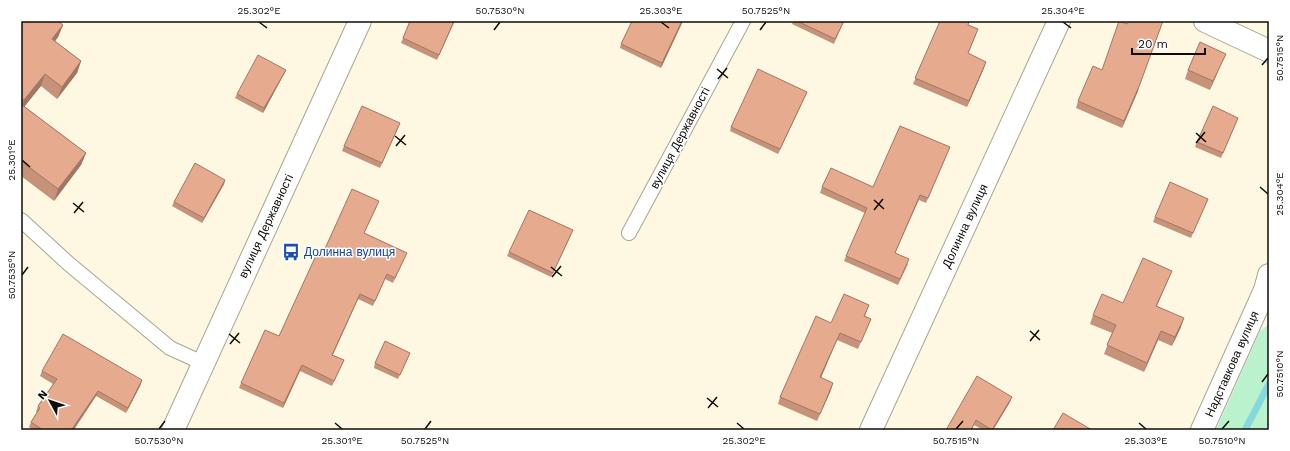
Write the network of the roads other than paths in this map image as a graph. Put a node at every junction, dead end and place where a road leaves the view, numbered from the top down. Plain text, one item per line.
1 (360, 21) edge
2 (743, 21) edge
3 (1059, 21) edge
4 (1205, 21) edge
5 (1269, 51) edge
6 (21, 220) edge
7 (629, 233) dead end
8 (1268, 285) edge
9 (203, 363) junction
10 (173, 430) edge
11 (871, 430) edge
12 (1202, 430) edge

1 - 9 street, вулиця Державності
2 - 7 lane, вулиця Державності
3 - 11 street, Долинна вулиця
4 - 5 street
6 - 9 lane
8 - 12 street, Надставкова вулиця
9 - 10 street, вулиця Державності

